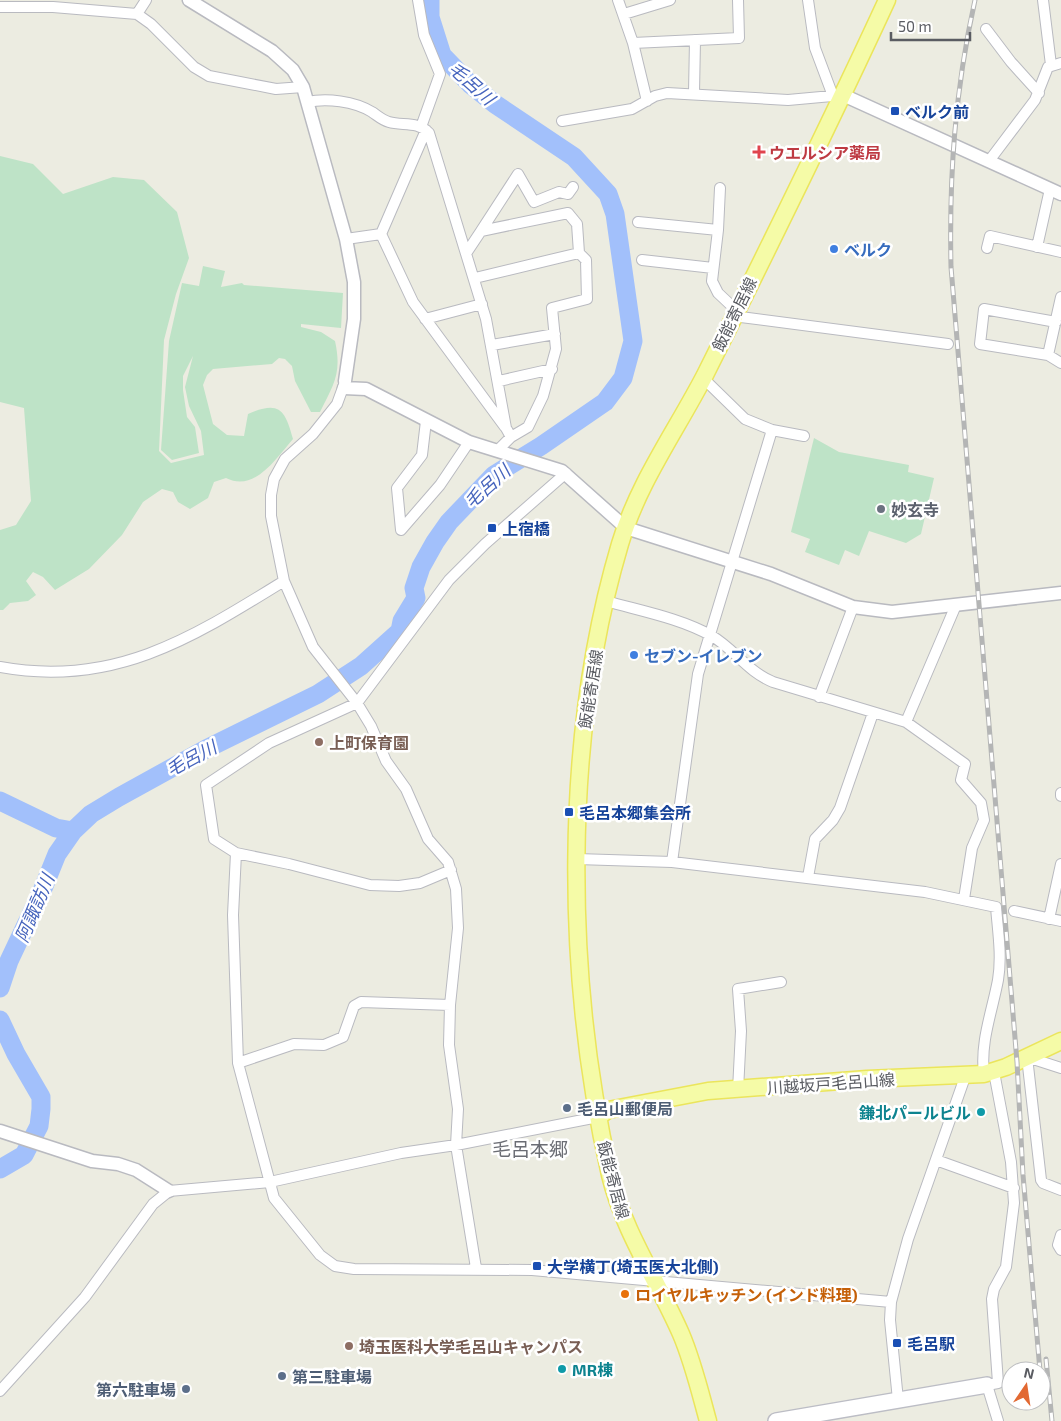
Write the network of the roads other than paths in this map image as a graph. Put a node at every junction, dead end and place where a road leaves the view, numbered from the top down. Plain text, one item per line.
1 (146, 0) edge
2 (189, 0) edge
3 (418, 0) edge
4 (618, 0) edge
5 (670, 0) edge
6 (738, 0) edge
7 (808, 0) edge
8 (888, 0) edge
9 (1043, 0) edge
10 (1, 6) edge
11 (137, 14) junction
12 (624, 14) junction
13 (986, 29) dead end
14 (695, 40) junction
15 (633, 43) junction
16 (1056, 64) edge
17 (303, 87) junction
18 (694, 93) junction
19 (1039, 93) junction
20 (838, 96) junction
21 (647, 101) junction
22 (307, 102) junction
23 (562, 121) dead end
24 (423, 128) junction
25 (989, 161) junction
26 (573, 187) dead end
27 (720, 188) dead end
28 (1056, 191) edge
29 (638, 222) dead end
30 (718, 230) junction
31 (482, 231) junction
32 (381, 234) junction
33 (346, 239) junction
34 (1037, 247) junction
35 (987, 248) dead end
36 (467, 252) junction
37 (1061, 252) edge
38 (579, 254) junction
39 (642, 260) dead end
40 (713, 268) junction
41 (475, 278) junction
42 (1061, 297) edge
43 (482, 304) junction
44 (734, 313) junction
45 (425, 319) junction
46 (1056, 322) junction
47 (554, 334) junction
48 (1057, 334) edge
49 (948, 344) dead end
50 (492, 345) junction
51 (1048, 355) junction
52 (1061, 363) edge
53 (552, 370) junction
54 (703, 378) junction
55 (498, 381) junction
56 (344, 385) junction
57 (426, 422) junction
58 (772, 430) junction
59 (509, 432) junction
60 (804, 436) dead end
61 (469, 442) junction
62 (503, 451) junction
63 (561, 471) junction
64 (626, 528) junction
65 (731, 561) junction
66 (284, 581) junction
67 (1061, 593) edge
68 (606, 600) junction
69 (956, 605) junction
70 (853, 607) junction
71 (709, 634) junction
72 (0, 668) edge
73 (819, 697) junction
74 (354, 700) junction
75 (873, 713) junction
76 (906, 722) junction
77 (236, 854) junction
78 (577, 859) junction
79 (672, 862) junction
80 (1061, 864) edge
81 (451, 870) junction
82 (808, 877) junction
83 (964, 899) junction
84 (1014, 911) dead end
85 (1049, 919) junction
86 (1061, 922) edge
87 (781, 982) dead end
88 (450, 1005) junction
89 (1061, 1041) edge
90 (1027, 1057) junction
91 (238, 1063) junction
92 (1061, 1068) edge
93 (989, 1073) junction
94 (965, 1076) junction
95 (738, 1090) junction
96 (598, 1117) junction
97 (0, 1131) edge
98 (456, 1145) junction
99 (936, 1160) junction
100 (270, 1182) junction
101 (1014, 1188) junction
102 (1061, 1190) edge
103 (170, 1191) junction
104 (1061, 1235) edge
105 (1061, 1250) edge
106 (476, 1268) junction
107 (654, 1281) junction
108 (891, 1302) junction
109 (987, 1385) junction
110 (0, 1391) edge
111 (898, 1400) junction
112 (708, 1421) edge
113 (776, 1421) edge
114 (998, 1421) edge

1 - 11 street
2 - 17 street
3 - 24 street
4 - 12 street
5 - 12 street
6 - 14 street
7 - 20 street
8 - 20 main road, 飯能寄居線
9 - 16 street
10 - 11 street
11 - 17 street
12 - 15 street
13 - 19 street
14 - 15 street
14 - 18 street
15 - 21 street
16 - 19 street
17 - 22 street
18 - 20 street
18 - 21 street
19 - 25 street
20 - 25 street
20 - 44 main road, 飯能寄居線
21 - 23 street
22 - 24 street
22 - 33 street
24 - 32 street
24 - 36 street
25 - 28 street
26 - 31 street
27 - 30 street
28 - 34 street
29 - 30 street
30 - 40 street
31 - 36 street
31 - 38 street
32 - 33 street
32 - 45 street
33 - 56 street
34 - 35 street
34 - 37 street
36 - 41 street
38 - 41 street
38 - 47 street
39 - 40 street
40 - 44 street
41 - 43 street
42 - 46 street
43 - 45 street
43 - 50 street
44 - 49 street
44 - 54 main road, 飯能寄居線
45 - 59 street
46 - 48 street
46 - 51 street
47 - 50 street
47 - 53 street
48 - 51 street
50 - 55 street
51 - 52 street
53 - 55 street
53 - 59 street
54 - 58 street
54 - 64 main road, 飯能寄居線
55 - 59 street
56 - 57 street
56 - 66 street
57 - 61 street
57 - 61 street
58 - 60 street
58 - 65 street
59 - 62 street
61 - 62 street
62 - 63 street
63 - 64 street
63 - 74 street
64 - 65 street
64 - 68 main road, 飯能寄居線
65 - 70 street
65 - 71 street
66 - 72 street
66 - 74 street
67 - 69 street
68 - 71 street
68 - 78 main road, 飯能寄居線
69 - 70 street
69 - 76 street
70 - 73 street
71 - 73 street
71 - 79 street
73 - 75 street
74 - 77 street
74 - 81 street
75 - 76 street
75 - 82 street
76 - 83 street
77 - 81 street
77 - 91 street
78 - 79 street
78 - 96 main road, 飯能寄居線
79 - 82 street
80 - 85 street
81 - 88 street
82 - 83 street
83 - 93 street
84 - 85 street
85 - 86 street
87 - 95 street
88 - 91 street
88 - 98 street
89 - 90 main road, 川越坂戸毛呂山線
90 - 92 street
90 - 93 main road, 川越坂戸毛呂山線
90 - 102 street
91 - 100 street
93 - 94 main road, 川越坂戸毛呂山線
93 - 101 street
94 - 95 main road, 川越坂戸毛呂山線
94 - 99 street
95 - 96 main road, 川越坂戸毛呂山線
96 - 98 street
96 - 107 main road, 飯能寄居線
97 - 103 street
98 - 100 street
98 - 106 street
99 - 101 street
99 - 108 street
100 - 103 street
100 - 106 street
101 - 109 street
103 - 110 street
104 - 105 street
106 - 107 street
107 - 108 street
107 - 112 main road, 飯能寄居線
108 - 111 street
109 - 111 main road
109 - 114 street
111 - 113 main road

